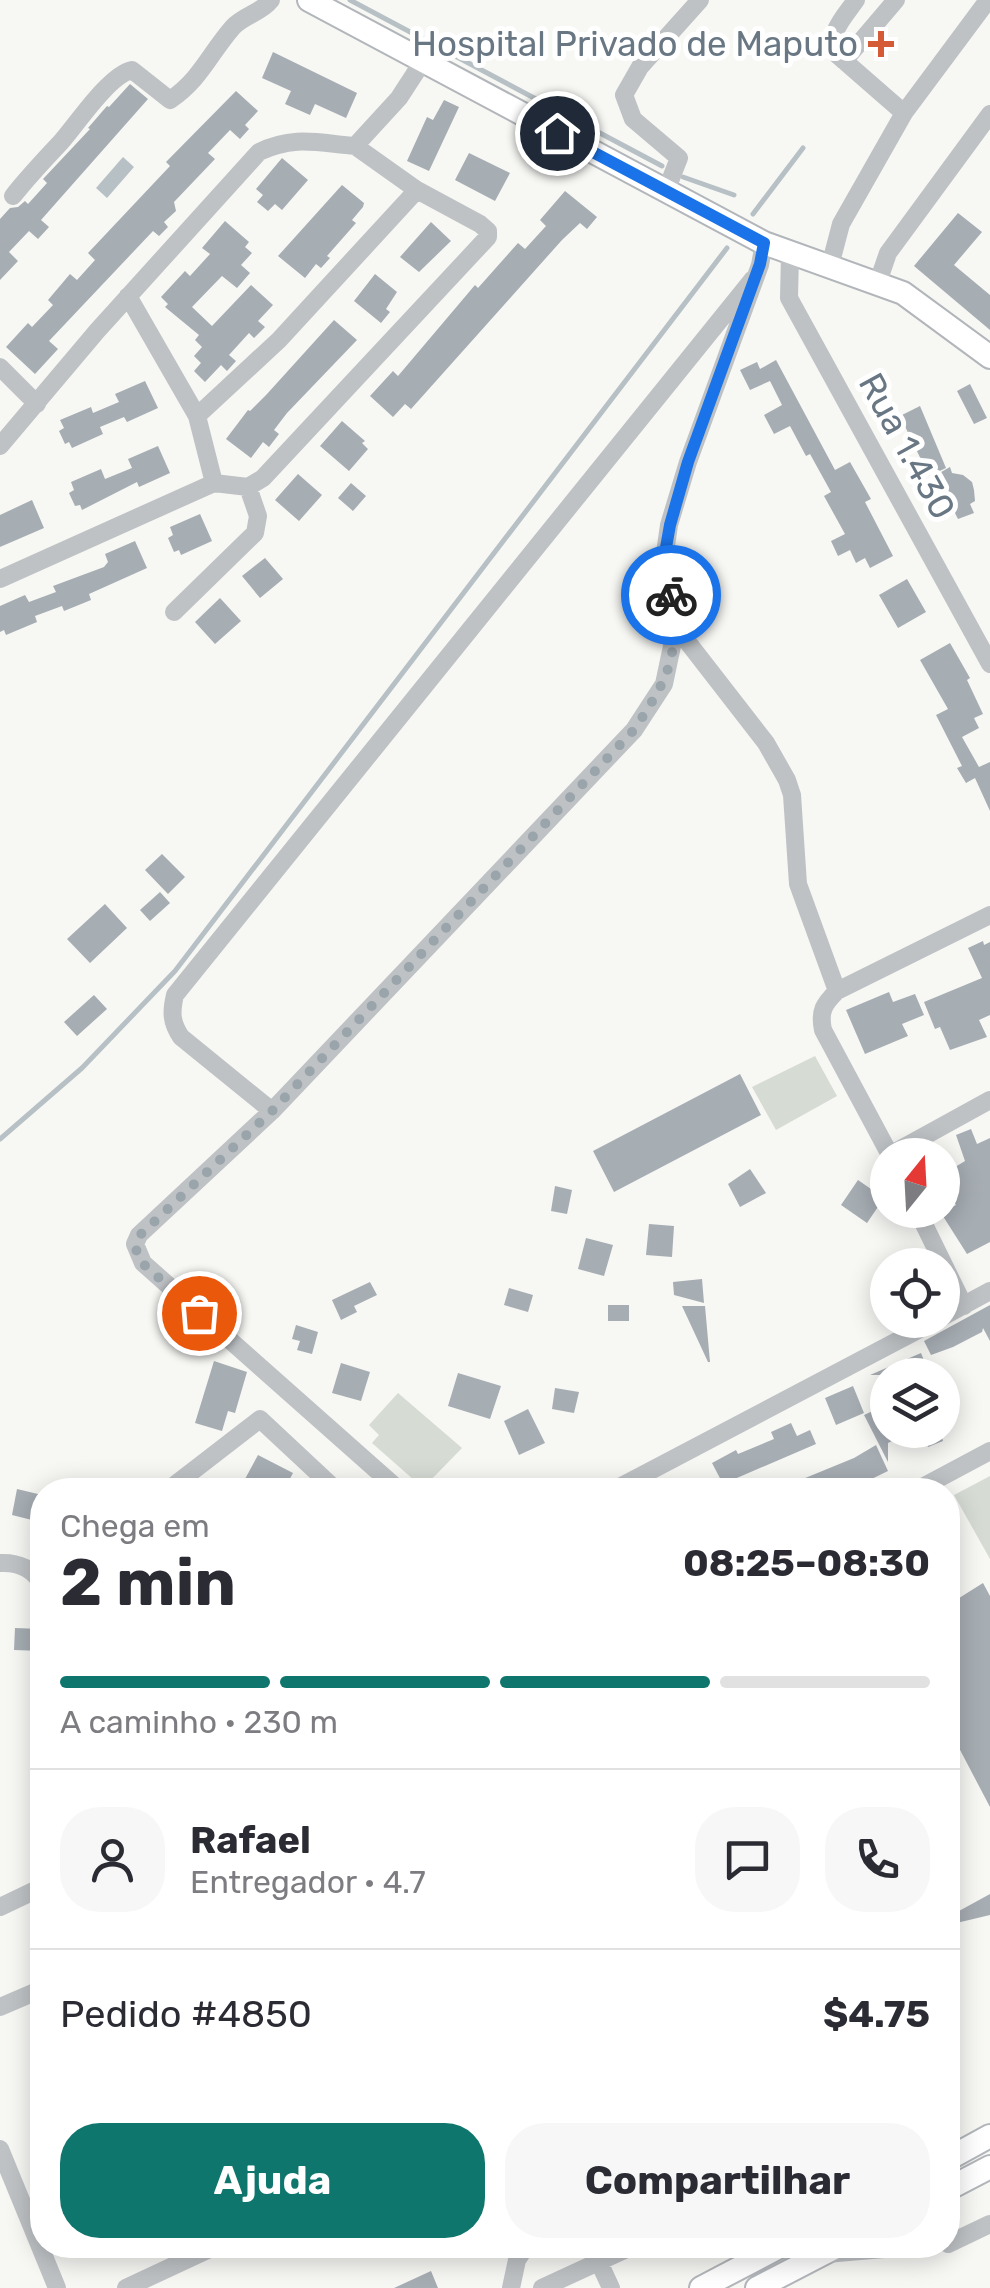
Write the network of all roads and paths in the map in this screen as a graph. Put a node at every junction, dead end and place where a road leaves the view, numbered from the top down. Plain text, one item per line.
1 (272, 0) edge
2 (308, 0) edge
3 (700, 0) edge
4 (896, 0) edge
5 (988, 0) edge
6 (856, 1) edge
7 (878, 20) junction
8 (423, 61) junction
9 (844, 61) junction
10 (904, 113) junction
11 (990, 114) edge
12 (355, 146) junction
13 (417, 190) junction
14 (666, 190) junction
15 (13, 196) dead end
16 (764, 243) junction
17 (790, 254) junction
18 (830, 266) junction
19 (753, 279) junction
20 (878, 282) junction
21 (128, 296) junction
22 (990, 358) edge
23 (0, 368) edge
24 (37, 404) junction
25 (197, 416) junction
26 (0, 446) edge
27 (214, 483) junction
28 (248, 486) junction
29 (0, 579) edge
30 (174, 612) dead end
31 (676, 628) junction
32 (990, 664) edge
33 (990, 915) edge
34 (838, 991) junction
35 (990, 1100) edge
36 (272, 1111) junction
37 (881, 1138) edge
38 (921, 1138) edge
39 (926, 1228) edge
40 (990, 1292) edge
41 (964, 1306) junction
42 (960, 1308) edge
43 (902, 1338) edge
44 (990, 1451) edge
45 (184, 1478) edge
46 (323, 1478) edge
47 (385, 1478) edge
48 (637, 1478) edge
49 (939, 1478) edge
50 (0, 1564) edge
51 (30, 1570) edge
52 (30, 1893) edge
53 (0, 1908) edge
54 (30, 1994) edge
55 (0, 2008) edge
56 (990, 2136) edge
57 (0, 2149) edge
58 (960, 2152) edge
59 (990, 2167) edge
60 (960, 2183) edge
61 (30, 2222) edge
62 (990, 2224) edge
63 (960, 2238) edge
64 (45, 2258) edge
65 (190, 2258) edge
66 (519, 2258) edge
67 (608, 2258) edge
68 (759, 2258) edge
69 (815, 2258) edge
70 (600, 2262) junction
71 (57, 2288) edge
72 (126, 2288) edge
73 (511, 2288) edge
74 (542, 2288) edge
75 (611, 2288) edge
76 (702, 2288) edge
77 (757, 2288) edge

1 - 15 street
2 - 8 main road
3 - 14 street
4 - 7 street
5 - 10 street
6 - 7 street
6 - 9 street
7 - 9 street
8 - 12 street
8 - 14 main road
9 - 10 street
10 - 18 street
11 - 20 street
12 - 13 street
12 - 21 street
13 - 25 street
13 - 28 street
14 - 16 main road
16 - 17 main road
16 - 19 street
17 - 18 main road
17 - 32 street, Rua 1.430
18 - 20 main road
19 - 31 street
19 - 36 street
20 - 22 main road
21 - 24 street
21 - 25 street
23 - 24 street
24 - 26 street
25 - 27 street
27 - 28 street
27 - 29 street
28 - 30 street
31 - 34 street
31 - 36 street
33 - 34 street
34 - 37 street
35 - 38 street
36 - 47 street
39 - 41 street
40 - 41 street
41 - 42 street
43 - 48 street
44 - 49 street
45 - 46 street
50 - 51 street
52 - 53 street
54 - 55 street
56 - 58 main road
57 - 61 street
59 - 60 main road
62 - 63 street
64 - 71 street
65 - 72 street
66 - 73 street
67 - 70 street
68 - 76 main road
69 - 77 main road
70 - 74 street
70 - 75 street

